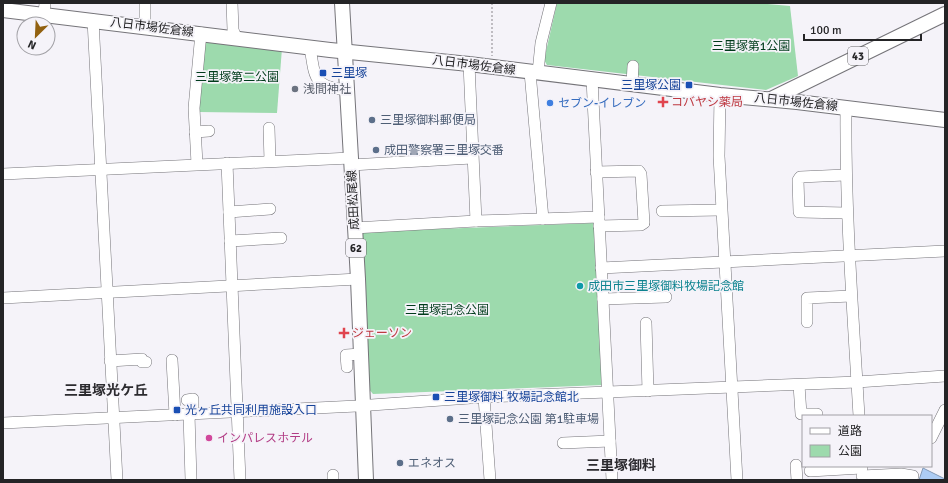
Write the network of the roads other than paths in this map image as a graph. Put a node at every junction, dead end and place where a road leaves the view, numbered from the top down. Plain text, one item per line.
1 (145, 3) edge
2 (232, 3) edge
3 (342, 3) edge
4 (551, 3) edge
5 (45, 8) edge
6 (3, 10) edge
7 (945, 14) edge
8 (93, 20) junction
9 (145, 26) junction
10 (201, 33) junction
11 (236, 38) junction
12 (310, 48) junction
13 (344, 51) junction
14 (469, 64) junction
15 (633, 66) dead end
16 (534, 72) junction
17 (592, 79) junction
18 (632, 84) junction
19 (347, 90) junction
20 (720, 95) junction
21 (771, 99) junction
22 (846, 108) junction
23 (945, 120) edge
24 (269, 128) dead end
25 (209, 131) dead end
26 (195, 132) junction
27 (472, 158) junction
28 (270, 161) junction
29 (351, 162) junction
30 (227, 163) junction
31 (197, 164) junction
32 (100, 169) junction
33 (596, 172) junction
34 (3, 174) edge
35 (845, 175) junction
36 (270, 209) dead end
37 (721, 210) junction
38 (662, 211) dead end
39 (229, 212) junction
40 (848, 213) junction
41 (543, 218) junction
42 (476, 221) junction
43 (599, 221) junction
44 (354, 228) junction
45 (281, 238) dead end
46 (230, 241) junction
47 (945, 251) edge
48 (848, 255) junction
49 (724, 262) junction
50 (601, 268) junction
51 (358, 280) junction
52 (232, 286) junction
53 (108, 293) junction
54 (851, 296) junction
55 (666, 297) dead end
56 (3, 298) edge
57 (603, 300) junction
58 (808, 322) dead end
59 (646, 323) dead end
60 (361, 354) junction
61 (172, 360) dead end
62 (110, 361) junction
63 (146, 362) dead end
64 (347, 367) dead end
65 (945, 376) edge
66 (857, 382) junction
67 (799, 385) junction
68 (731, 387) junction
69 (648, 391) junction
70 (607, 392) junction
71 (484, 397) junction
72 (187, 400) dead end
73 (363, 405) junction
74 (945, 410) edge
75 (238, 412) junction
76 (191, 414) junction
77 (817, 414) dead end
78 (174, 415) junction
79 (859, 415) edge
80 (112, 418) junction
81 (3, 423) edge
82 (932, 436) edge
83 (610, 441) junction
84 (564, 443) dead end
85 (796, 465) dead end
86 (810, 471) dead end
87 (862, 472) edge
88 (914, 474) edge
89 (117, 480) edge
90 (191, 480) edge
91 (240, 480) edge
92 (366, 480) edge
93 (490, 480) edge
94 (612, 480) edge
95 (737, 480) edge
96 (797, 480) edge

1 - 9 street
2 - 11 street
3 - 13 main road, 62
4 - 16 street
5 - 6 main road, 八日市場佐倉線
5 - 8 main road, 八日市場佐倉線
7 - 21 main road, 43
8 - 9 main road, 八日市場佐倉線
8 - 32 street
9 - 10 main road, 八日市場佐倉線
10 - 11 main road, 八日市場佐倉線
10 - 26 street
11 - 12 main road, 八日市場佐倉線
12 - 13 main road, 八日市場佐倉線
12 - 19 street
13 - 14 main road, 八日市場佐倉線
13 - 19 main road, 62
14 - 16 main road, 八日市場佐倉線
14 - 27 street
15 - 18 street
16 - 17 main road, 八日市場佐倉線
16 - 41 street
17 - 18 main road, 八日市場佐倉線
17 - 33 street
18 - 20 main road, 八日市場佐倉線
19 - 29 main road, 成田松尾線 / 62
20 - 21 main road, 八日市場佐倉線
20 - 37 street
21 - 22 main road, 八日市場佐倉線
22 - 23 main road, 八日市場佐倉線
22 - 35 street
24 - 28 street
25 - 26 street
26 - 31 street
27 - 29 street
27 - 42 street
28 - 29 street
28 - 30 street
29 - 44 main road, 成田松尾線 / 62
30 - 31 street
30 - 39 street
31 - 32 street
32 - 34 street
32 - 53 street
33 - 43 street
33 - 43 street
35 - 40 street
35 - 40 street
36 - 39 street
37 - 38 street
37 - 49 street
39 - 46 street
40 - 48 street
41 - 42 street
41 - 43 street
42 - 44 street
43 - 50 street
44 - 51 main road, 成田松尾線 / 62
45 - 46 street
46 - 52 street
47 - 48 street
48 - 49 street
48 - 54 street
49 - 50 street
49 - 68 street
50 - 57 street
51 - 52 street
51 - 60 main road, 成田松尾線 / 62
52 - 53 street
52 - 75 street
53 - 56 street
53 - 62 street
54 - 58 street
54 - 66 street
55 - 57 street
57 - 70 street
59 - 69 street
60 - 64 street
60 - 73 main road, 成田松尾線 / 62
61 - 78 street
62 - 63 street
62 - 80 street
65 - 66 street
66 - 67 street
66 - 79 street
67 - 68 street
67 - 77 street
68 - 69 street
68 - 95 street
69 - 70 street
70 - 71 street
70 - 83 street
71 - 73 street
71 - 93 street
72 - 76 street
73 - 75 street
73 - 92 main road, 62
74 - 82 street
75 - 76 street
75 - 91 street
76 - 78 street
76 - 90 street
78 - 80 street
80 - 81 street
80 - 89 street
83 - 84 street
83 - 94 street
85 - 96 street
86 - 87 street
87 - 88 street

